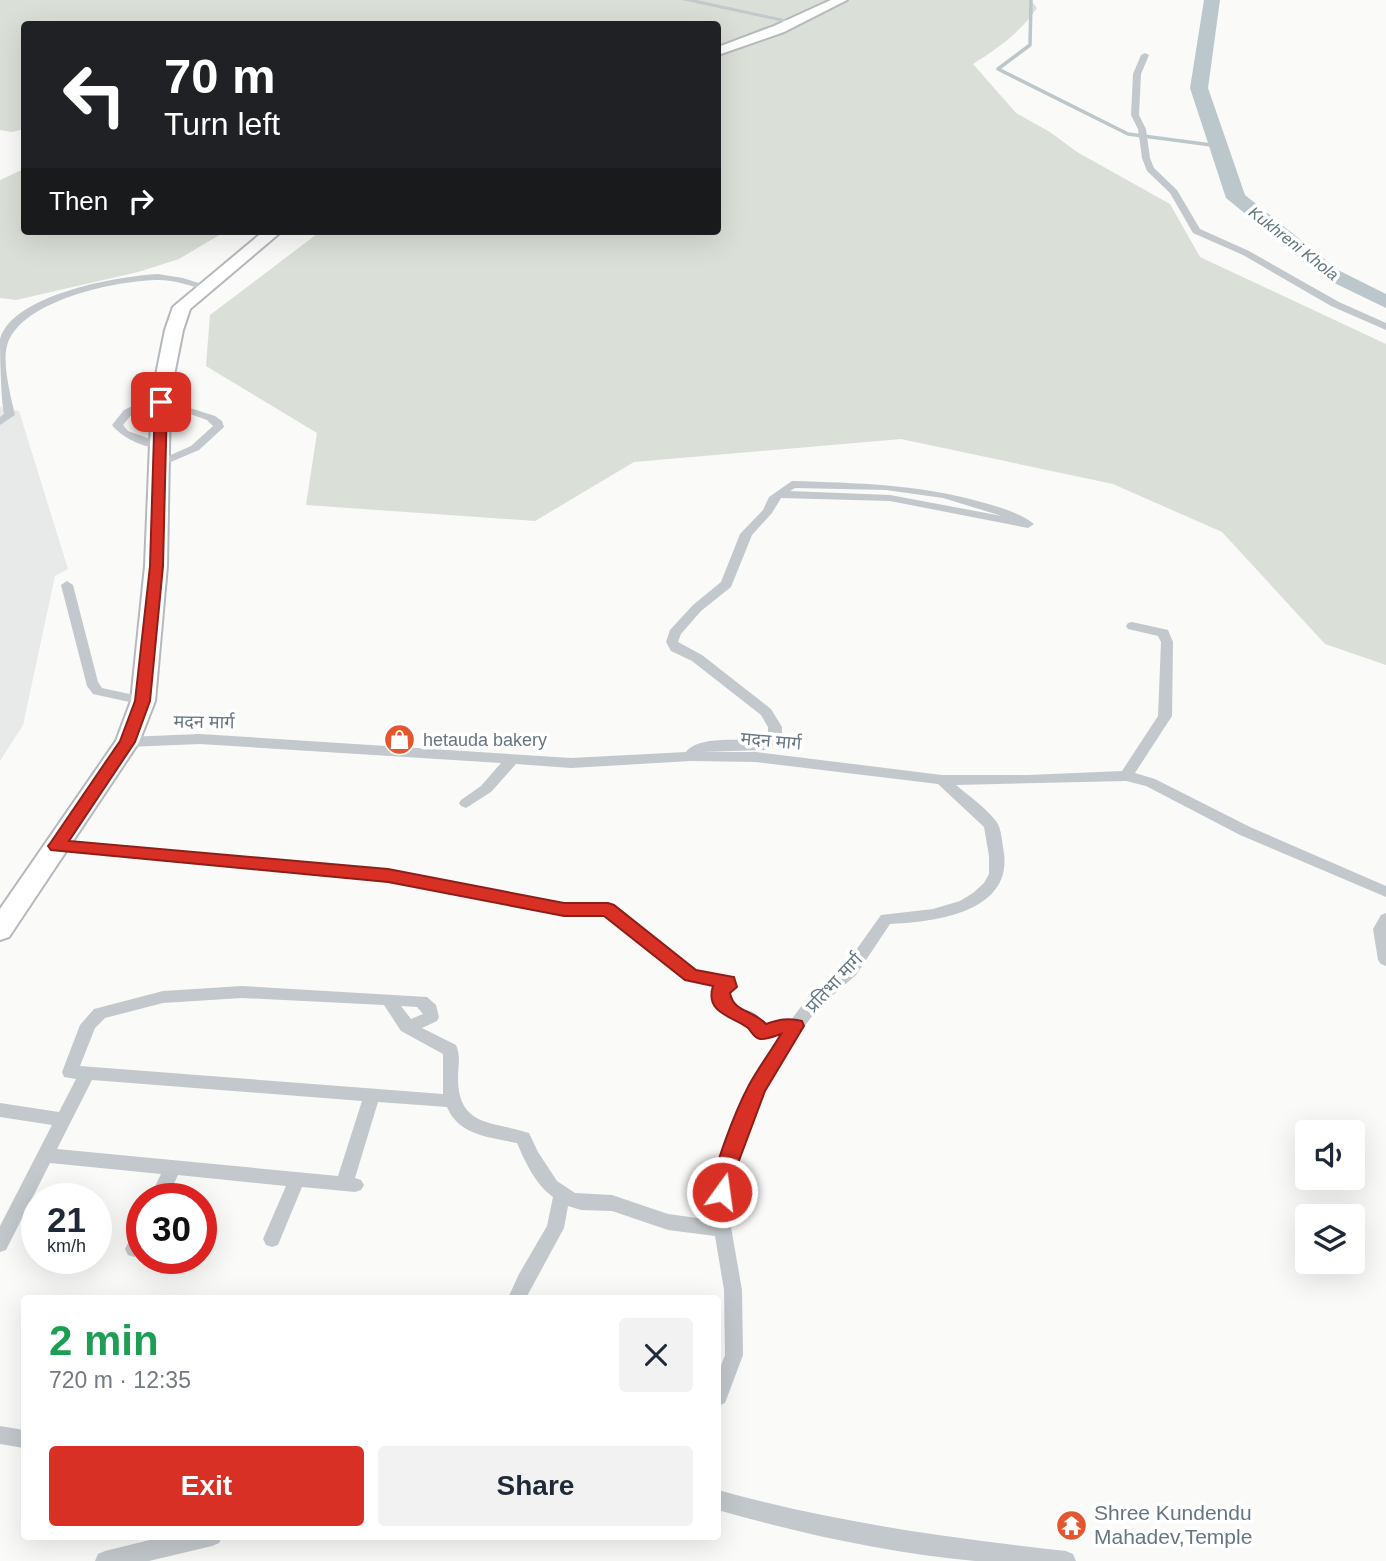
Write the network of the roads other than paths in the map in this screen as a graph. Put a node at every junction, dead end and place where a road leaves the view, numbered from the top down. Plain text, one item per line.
1 (686, 0) edge
2 (841, 0) edge
3 (793, 22) junction
4 (721, 50) edge
5 (1145, 55) dead end
6 (269, 235) edge
7 (206, 287) junction
8 (1386, 327) edge
9 (161, 399) junction
10 (3, 400) edge
11 (0, 422) edge
12 (159, 455) junction
13 (778, 494) junction
14 (67, 585) dead end
15 (1132, 626) dead end
16 (143, 701) junction
17 (127, 742) junction
18 (691, 756) junction
19 (513, 759) junction
20 (1126, 776) junction
21 (942, 780) junction
22 (466, 803) dead end
23 (57, 846) junction
24 (1386, 892) edge
25 (1386, 919) edge
26 (0, 930) edge
27 (1386, 960) edge
28 (388, 999) junction
29 (795, 1026) junction
30 (407, 1027) junction
31 (87, 1073) junction
32 (372, 1095) junction
33 (452, 1101) junction
34 (0, 1110) edge
35 (63, 1119) junction
36 (45, 1155) junction
37 (173, 1167) junction
38 (297, 1179) junction
39 (166, 1183) edge
40 (563, 1195) junction
41 (722, 1229) junction
42 (272, 1239) dead end
43 (0, 1244) edge
44 (518, 1295) edge
45 (721, 1389) edge
46 (0, 1435) edge
47 (21, 1438) edge
48 (721, 1501) edge
49 (195, 1540) edge
50 (105, 1561) edge
51 (1066, 1561) edge

1 - 3 street
2 - 3 highway
3 - 4 highway
5 - 8 street
6 - 7 highway
7 - 9 highway
7 - 10 street
9 - 12 highway
9 - 12 street
9 - 12 street
10 - 11 street
12 - 16 highway
13 - 13 street
13 - 18 street
14 - 16 street
15 - 20 street
16 - 17 highway
17 - 19 street, मदन मार्ग
17 - 23 highway
18 - 19 street, मदन मार्ग
18 - 21 street, मदन मार्ग
19 - 22 street
20 - 21 street, मदन मार्ग
20 - 24 street, मदन मार्ग
21 - 29 street, प्रतिभा मार्ग
23 - 26 highway
23 - 29 street
25 - 27 street
28 - 30 street
28 - 30 street
28 - 31 street
29 - 41 street, प्रतिभा मार्ग
30 - 33 street
31 - 32 street
31 - 35 street
32 - 33 street
32 - 38 street
33 - 40 street
34 - 35 street
35 - 36 street
36 - 37 street
36 - 43 street
37 - 38 street
37 - 39 street
38 - 42 street
40 - 41 street
40 - 44 street
41 - 45 street, प्रतिभा मार्ग
46 - 47 street
48 - 51 street
49 - 50 street

